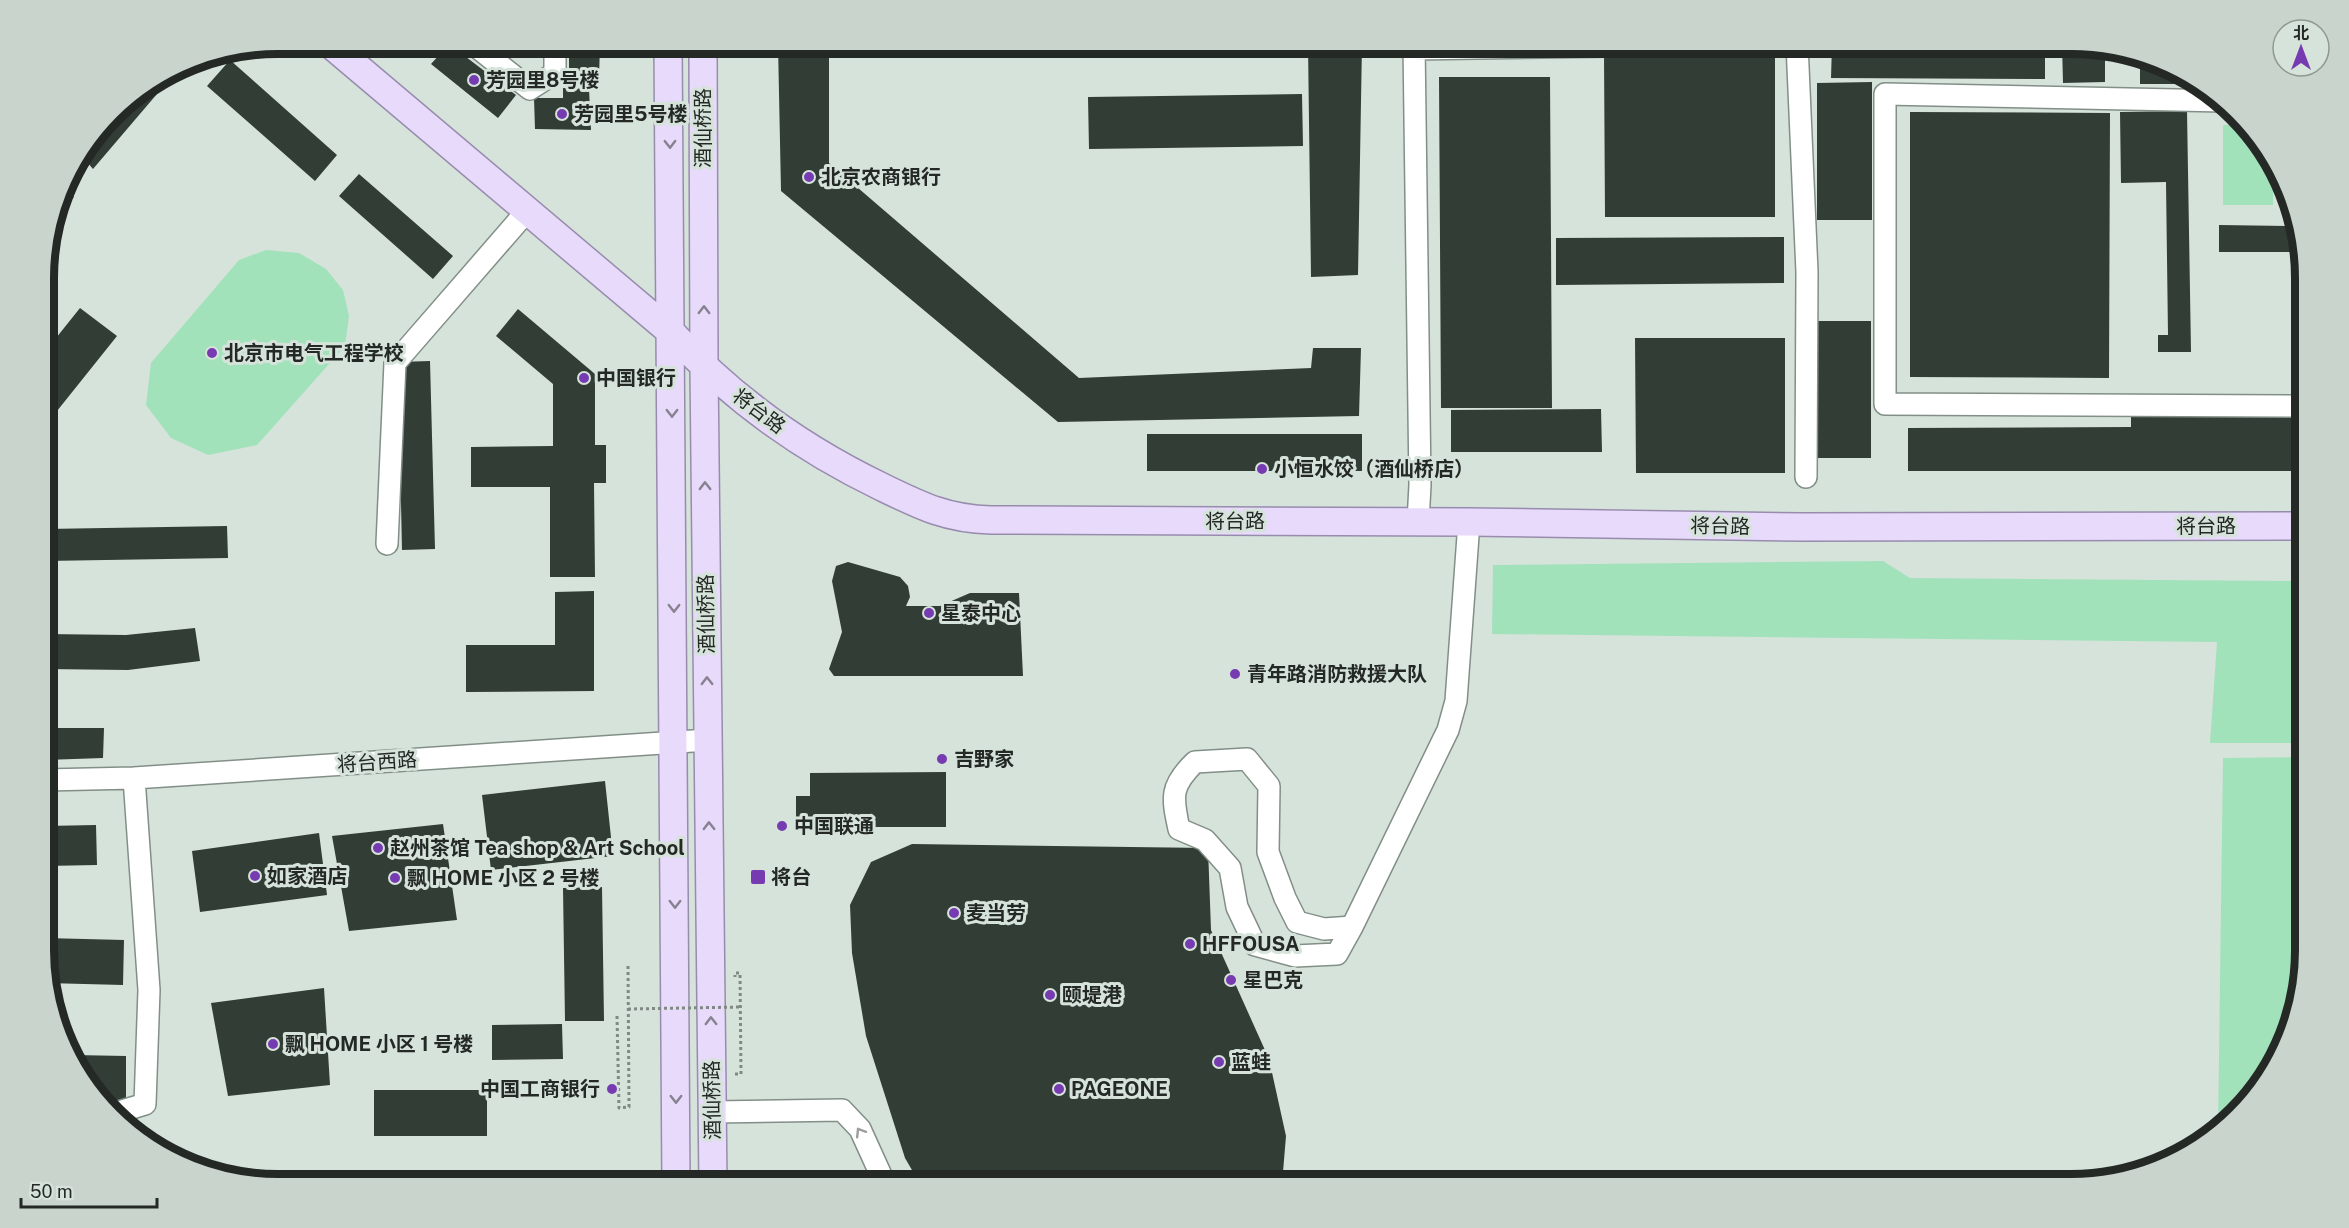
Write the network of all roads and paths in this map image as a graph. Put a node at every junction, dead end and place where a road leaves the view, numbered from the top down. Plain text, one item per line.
1 (342, 54) edge
2 (486, 54) edge
3 (555, 54) edge
4 (669, 54) edge
5 (703, 54) edge
6 (1414, 54) edge
7 (1797, 54) edge
8 (2208, 101) edge
9 (527, 211) junction
10 (672, 333) junction
11 (704, 368) junction
12 (2295, 406) edge
13 (1806, 477) dead end
14 (1418, 522) junction
15 (1469, 522) junction
16 (2295, 526) edge
17 (387, 544) dead end
18 (708, 740) junction
19 (674, 741) junction
20 (134, 778) junction
21 (54, 780) edge
22 (1352, 927) junction
23 (628, 965) dead end
24 (734, 981) dead end
25 (741, 1007) junction
26 (628, 1009) junction
27 (617, 1016) dead end
28 (732, 1074) dead end
29 (123, 1111) edge
30 (712, 1112) junction
31 (676, 1174) edge
32 (713, 1174) edge
33 (880, 1174) edge

1 - 9 main road, 将台路
2 - 3 street
4 -> 10 main road, 酒仙桥路
11 -> 5 main road, 酒仙桥路
6 - 14 street
7 - 13 street
8 - 12 street
9 - 10 main road, 将台路
9 - 17 street
10 - 11 main road, 将台路
10 -> 19 main road, 酒仙桥路
11 - 14 main road, 将台路
18 -> 11 main road, 酒仙桥路
14 - 15 main road, 将台路
15 - 16 main road, 将台路
15 - 22 street
18 - 19 street, 将台西路
30 -> 18 main road, 酒仙桥路
19 - 20 street, 将台西路
19 -> 31 main road, 酒仙桥路
20 - 21 street, 将台西路
20 - 29 street
22 - 22 street
23 - 26 path
24 - 25 path
25 - 26 path, bridge
25 - 28 path
26 - 27 path
30 - 32 main road, 酒仙桥路
33 -> 30 street

